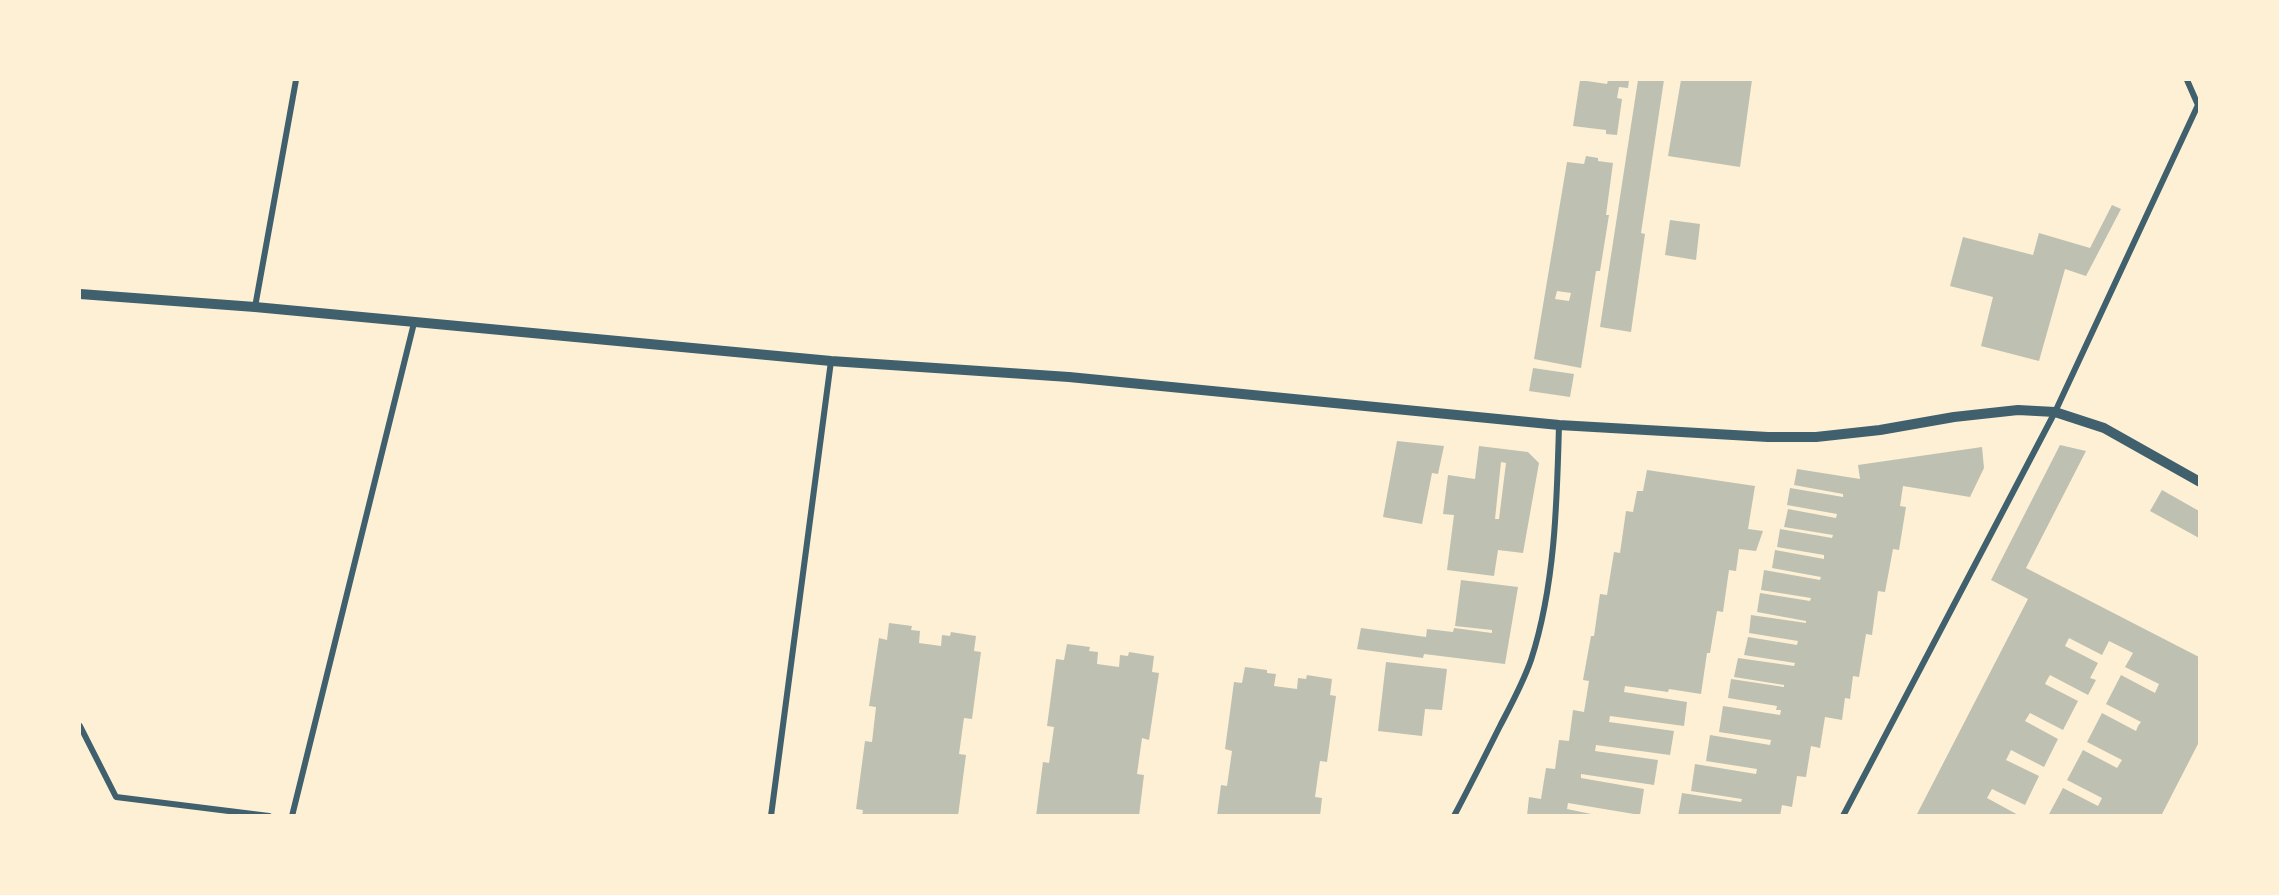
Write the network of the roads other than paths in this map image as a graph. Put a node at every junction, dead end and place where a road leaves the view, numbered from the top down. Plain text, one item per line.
1 (296, 80) edge
2 (2187, 80) edge
3 (2198, 105) edge
4 (80, 294) edge
5 (255, 307) junction
6 (414, 323) junction
7 (831, 362) junction
8 (2055, 412) junction
9 (1559, 425) junction
10 (2199, 482) edge
11 (80, 726) edge
12 (269, 816) edge
13 (292, 816) edge
14 (771, 816) edge
15 (1454, 816) edge
16 (1843, 816) edge

1 - 5 street
2 - 3 street
3 - 8 street
4 - 5 street
5 - 6 street
6 - 7 street
6 - 13 street
7 - 9 street
7 - 14 street
8 - 9 street
8 - 10 street
8 - 16 street
9 - 15 street
11 - 12 street

